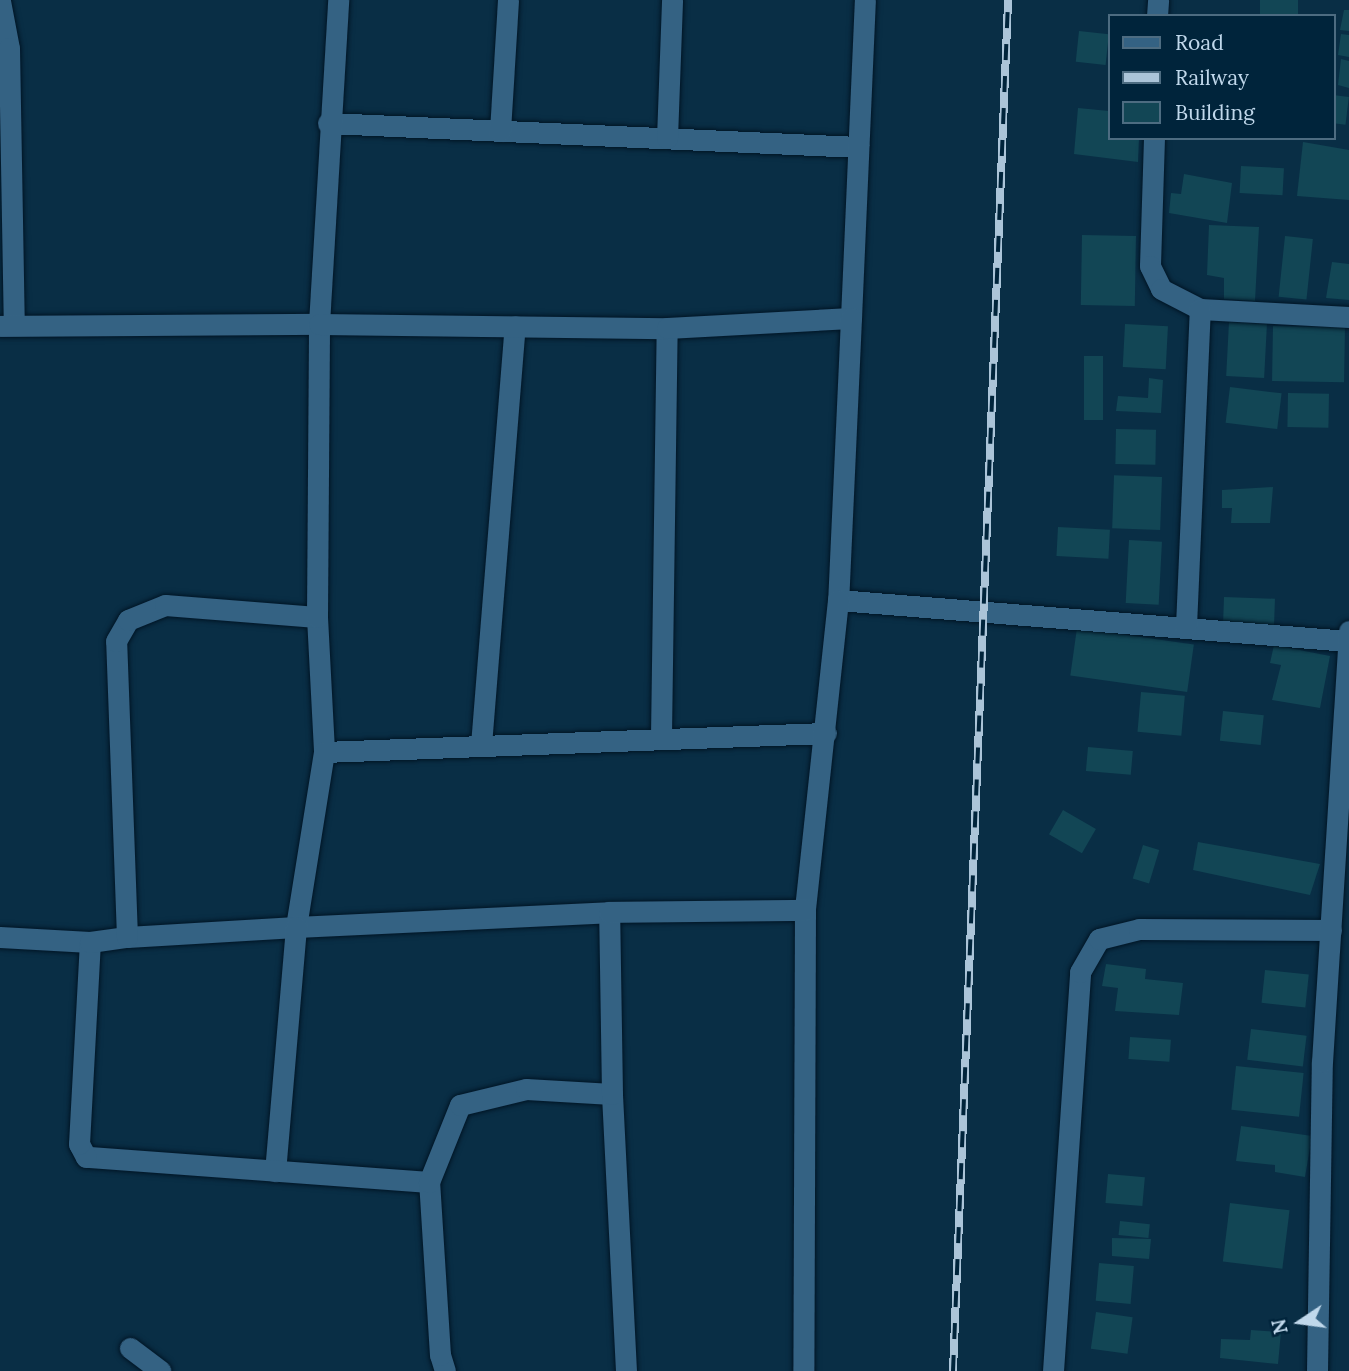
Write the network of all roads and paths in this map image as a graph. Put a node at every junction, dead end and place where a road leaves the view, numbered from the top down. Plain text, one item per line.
1 (338, 0) edge
2 (508, 0) edge
3 (672, 0) edge
4 (864, 0) edge
5 (0, 1) edge
6 (328, 123) junction
7 (500, 131) junction
8 (667, 138) junction
9 (1154, 140) edge
10 (858, 147) junction
11 (1200, 309) junction
12 (1349, 317) edge
13 (851, 318) junction
14 (319, 324) junction
15 (7, 325) edge
16 (515, 326) junction
17 (667, 328) junction
18 (838, 600) junction
19 (317, 617) junction
20 (1186, 626) junction
21 (1349, 631) edge
22 (1348, 641) edge
23 (826, 733) junction
24 (661, 736) junction
25 (481, 745) junction
26 (324, 752) junction
27 (1349, 835) edge
28 (1336, 875) junction
29 (805, 910) junction
30 (610, 912) junction
31 (296, 927) junction
32 (1331, 930) junction
33 (0, 937) edge
34 (127, 937) junction
35 (90, 942) junction
36 (612, 1094) junction
37 (275, 1171) junction
38 (429, 1182) junction
39 (130, 1348) dead end
40 (160, 1371) edge
41 (445, 1371) edge
42 (626, 1371) edge
43 (803, 1371) edge
44 (1053, 1371) edge
45 (1317, 1371) edge

1 - 6 street
2 - 7 street
3 - 8 street
4 - 10 street
5 - 15 street
6 - 7 street
6 - 14 street
7 - 8 street
8 - 10 street
9 - 11 street
10 - 13 street
11 - 12 street
11 - 20 street
13 - 17 street
13 - 18 street
14 - 15 street
14 - 16 street
14 - 19 street
16 - 17 street
16 - 25 street
17 - 24 street
18 - 20 street
18 - 23 street
19 - 26 street
19 - 34 street
20 - 22 street
21 - 22 street
22 - 28 street
23 - 24 street
23 - 29 street
24 - 25 street
25 - 26 street
26 - 31 street
27 - 28 street
28 - 32 street
29 - 30 street
29 - 43 street
30 - 31 street
30 - 36 street
31 - 34 street
31 - 37 street
32 - 44 street
32 - 45 street
33 - 35 street
34 - 35 street
35 - 37 street
36 - 38 street
36 - 42 street
37 - 38 street
38 - 41 street
39 - 40 street

